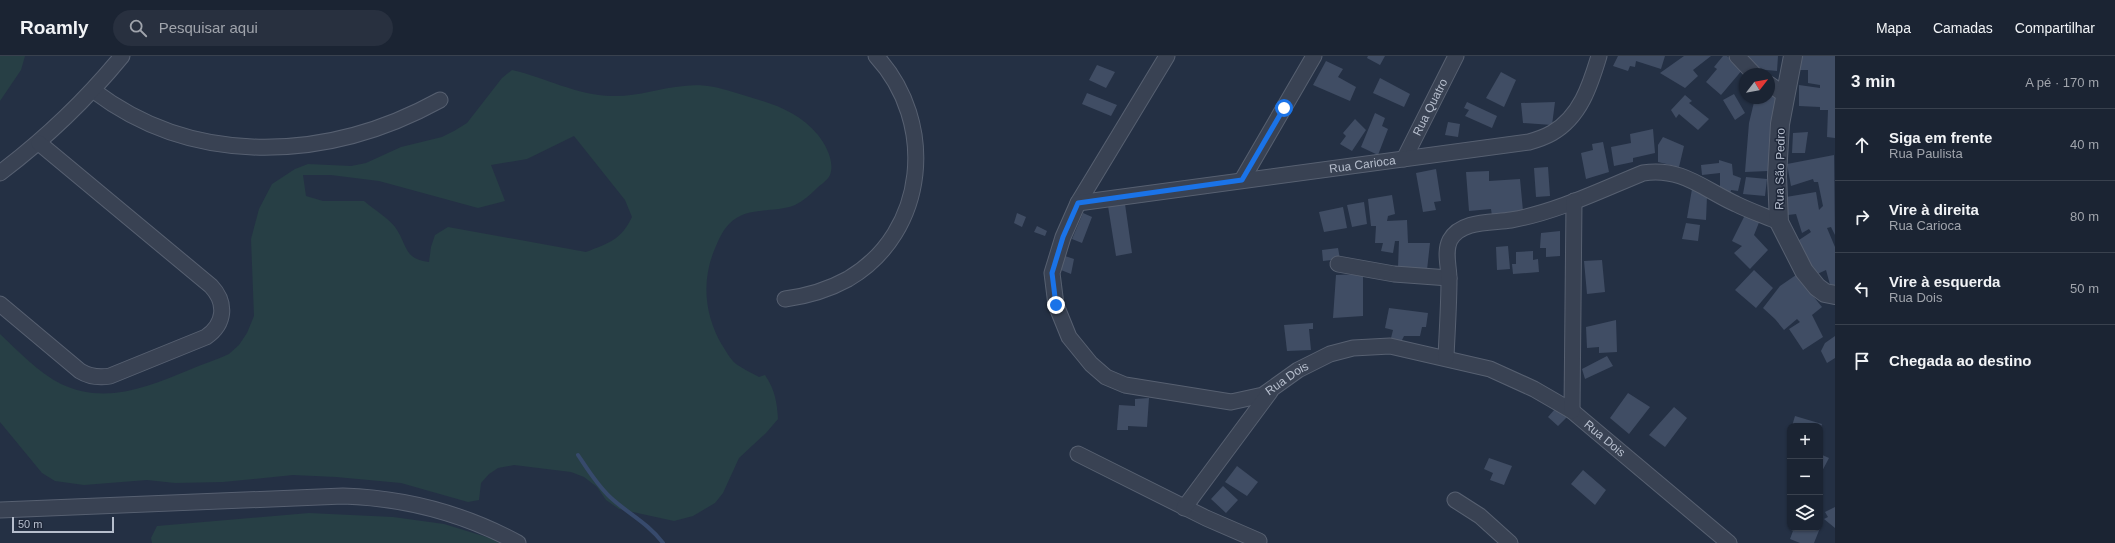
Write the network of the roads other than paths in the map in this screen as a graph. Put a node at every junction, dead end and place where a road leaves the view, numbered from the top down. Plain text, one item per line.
1 (122, 56) edge
2 (876, 56) edge
3 (1167, 56) edge
4 (1314, 56) edge
5 (1456, 56) edge
6 (1599, 56) edge
7 (1737, 56) edge
8 (1793, 56) edge
9 (1748, 68) edge
10 (1775, 88) edge
11 (94, 91) junction
12 (1785, 95) junction
13 (440, 100) dead end
14 (39, 143) junction
15 (1404, 159) junction
16 (0, 173) edge
17 (1242, 180) junction
18 (1574, 201) junction
19 (1078, 203) junction
20 (1779, 222) junction
21 (1338, 264) dead end
22 (1449, 278) junction
23 (1830, 294) edge
24 (785, 299) dead end
25 (0, 304) edge
26 (1446, 358) junction
27 (1273, 388) junction
28 (1572, 412) junction
29 (1078, 454) dead end
30 (1455, 500) dead end
31 (1184, 508) junction
32 (0, 510) edge
33 (1259, 541) dead end
34 (518, 543) edge
35 (1510, 543) edge
36 (1729, 543) edge

1 - 11 street
2 - 24 street
3 - 19 street, Rua Dois
4 - 17 street
5 - 15 street, Rua Quatro
6 - 15 street, Rua Carioca
7 - 9 street
8 - 12 street, Rua São Pedro
10 - 12 street
11 - 13 street
11 - 14 street
12 - 20 street, Rua São Pedro
14 - 16 street
14 - 25 street
15 - 17 street, Rua Carioca
17 - 19 street, Rua Carioca
18 - 20 street
18 - 22 street
18 - 28 street
19 - 27 street, Rua Dois
20 - 23 street, Rua São Pedro
21 - 22 street
22 - 26 street
26 - 27 street, Rua Dois
26 - 28 street, Rua Dois
27 - 31 street
28 - 36 street, Rua Dois
29 - 31 street
30 - 35 street
31 - 33 street
32 - 34 street

